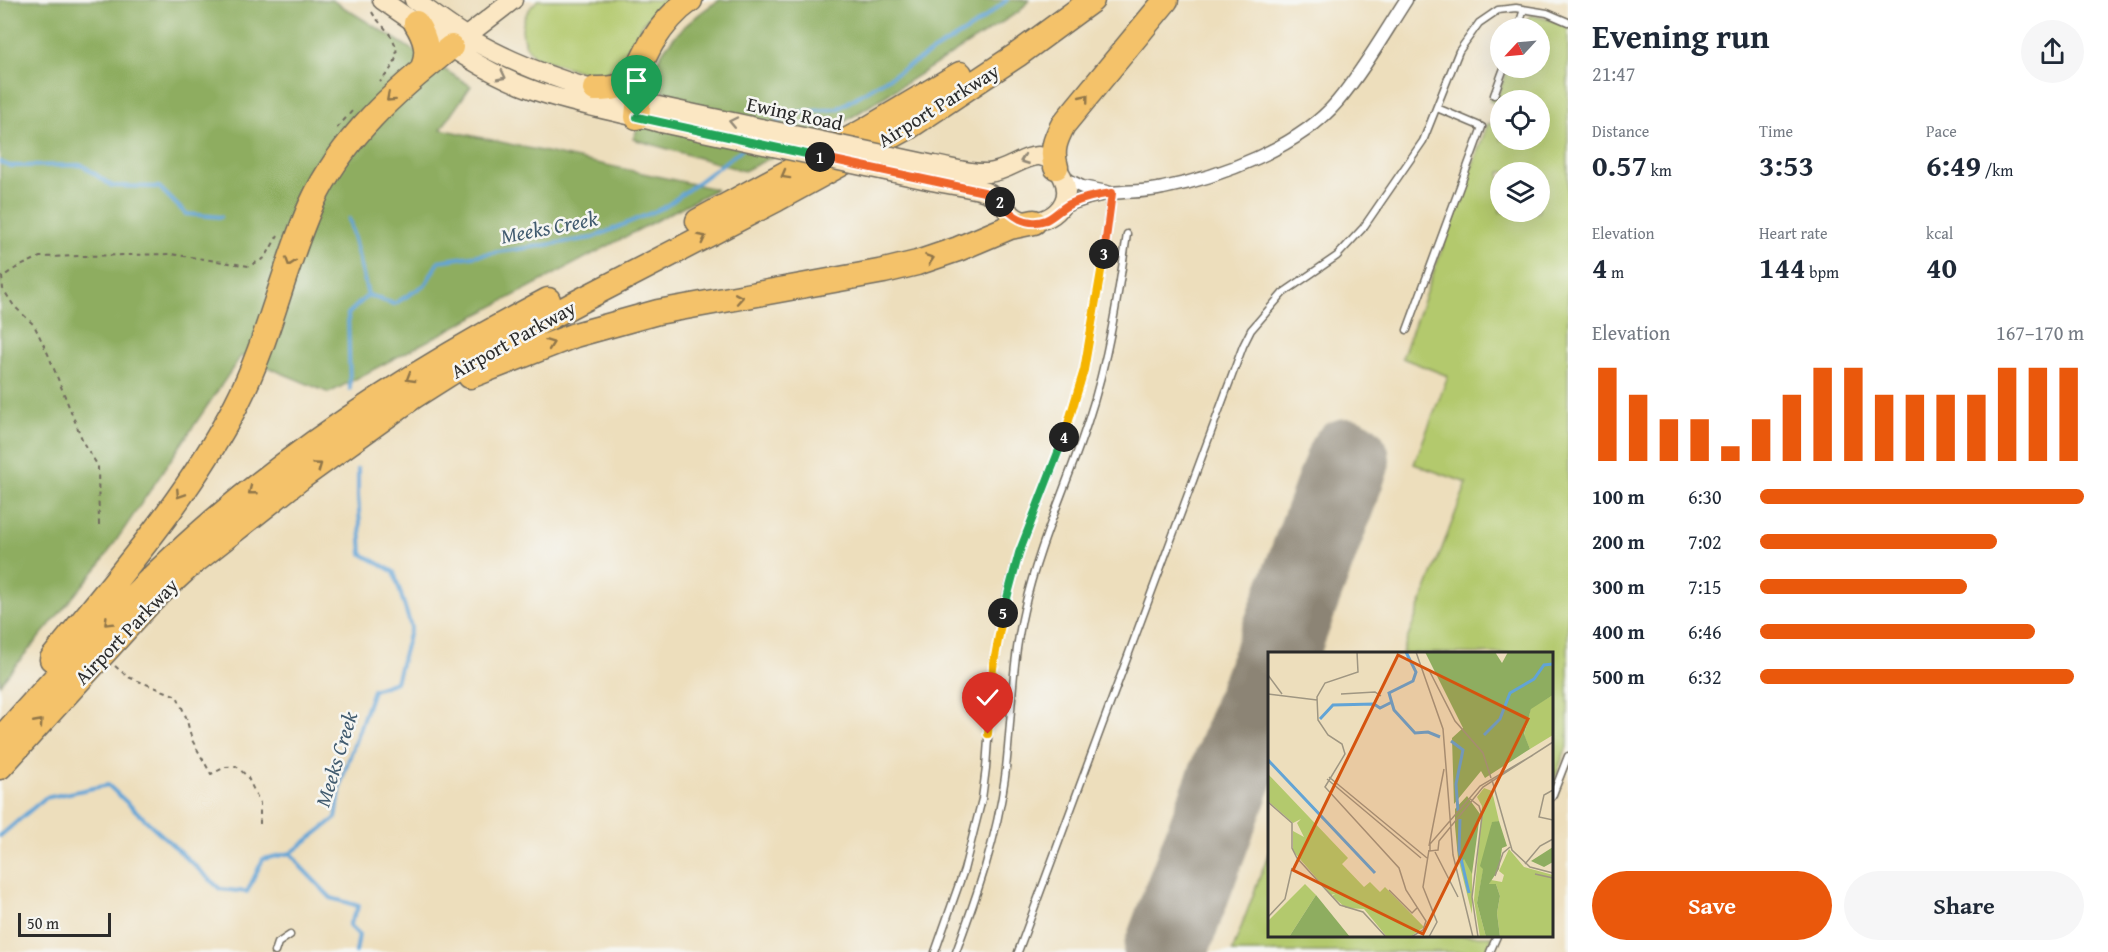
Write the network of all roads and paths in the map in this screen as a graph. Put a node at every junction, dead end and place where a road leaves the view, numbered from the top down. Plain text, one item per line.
1 (513, 0) edge
2 (690, 0) edge
3 (1066, 0) edge
4 (1092, 0) edge
5 (1166, 0) edge
6 (1406, 0) edge
7 (376, 3) edge
8 (1524, 9) junction
9 (415, 12) edge
10 (1521, 18) edge
11 (1568, 22) edge
12 (459, 42) junction
13 (642, 65) junction
14 (422, 70) junction
15 (373, 89) dead end
16 (595, 89) junction
17 (358, 104) dead end
18 (1437, 108) junction
19 (638, 109) junction
20 (336, 129) dead end
21 (933, 173) junction
22 (1060, 173) junction
23 (1112, 193) junction
24 (1061, 208) junction
25 (1034, 222) junction
26 (279, 232) dead end
27 (1128, 234) dead end
28 (1407, 330) dead end
29 (347, 444) junction
30 (99, 525) dead end
31 (101, 655) junction
32 (0, 724) edge
33 (0, 740) edge
34 (1568, 756) edge
35 (0, 767) edge
36 (1553, 792) edge
37 (260, 828) dead end
38 (290, 934) dead end
39 (1497, 937) edge
40 (275, 952) edge
41 (934, 952) edge
42 (956, 952) edge
43 (1018, 952) edge
44 (1490, 952) edge

1 - 12 street
2 - 13 highway
3 -> 33 highway, Airport Parkway
29 -> 4 highway, Airport Parkway
22 -> 5 highway
6 - 23 street
7 - 9 street, Ewing Road
7 - 15 path
8 - 10 lane
8 - 11 lane
8 - 18 lane
9 - 12 street, Ewing Road
9 - 14 highway
12 - 14 highway
12 - 16 street, Ewing Road
12 -> 19 street, Ewing Road
13 - 16 highway
13 - 19 highway
14 -> 32 highway
16 - 19 street, Ewing Road
17 - 20 path
18 - 28 lane
18 - 43 lane
19 - 21 street, Ewing Road, bridge
22 -> 21 street, Ewing Road
21 - 25 street, Ewing Road
22 - 23 street
22 - 24 street
23 - 24 street
23 - 41 lane
24 - 25 street
29 -> 25 highway
26 - 30 path
27 - 42 lane
31 -> 29 highway, Airport Parkway
35 -> 31 highway, Airport Parkway
31 - 37 path
34 - 36 lane
38 - 40 lane
39 - 44 lane

